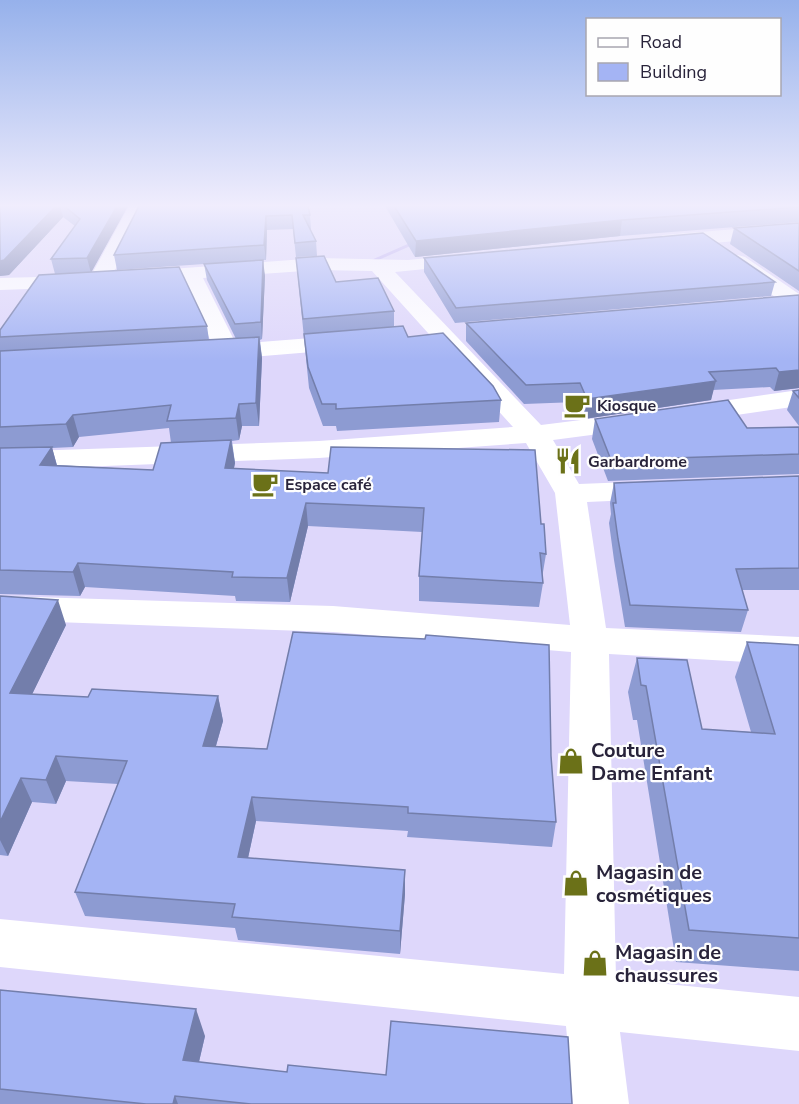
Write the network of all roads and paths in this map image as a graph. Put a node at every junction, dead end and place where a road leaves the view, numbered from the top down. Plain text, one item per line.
1 (111, 258) edge
2 (485, 258) edge
3 (734, 258) edge
4 (379, 267) junction
5 (190, 273) junction
6 (156, 276) edge
7 (122, 279) edge
8 (99, 281) junction
9 (0, 284) edge
10 (799, 303) edge
11 (763, 306) edge
12 (455, 333) junction
13 (410, 337) edge
14 (375, 340) edge
15 (228, 352) junction
16 (192, 354) edge
17 (799, 398) edge
18 (536, 436) junction
19 (0, 461) edge
20 (685, 489) edge
21 (570, 493) junction
22 (0, 608) edge
23 (590, 640) junction
24 (799, 651) edge
25 (0, 943) edge
26 (590, 1003) junction
27 (799, 1024) edge
28 (601, 1104) edge

1 - 8 street
2 - 4 street
3 - 10 street
4 - 5 street
4 - 12 street
5 - 6 street
5 - 15 street
7 - 8 street
8 - 9 street
10 - 11 street
12 - 13 street
12 - 18 street
14 - 15 street
15 - 16 street
17 - 18 street
18 - 19 street
18 - 21 street
20 - 21 street
21 - 23 street
22 - 23 street
23 - 24 street
23 - 26 street
25 - 26 street
26 - 27 street
26 - 28 street

